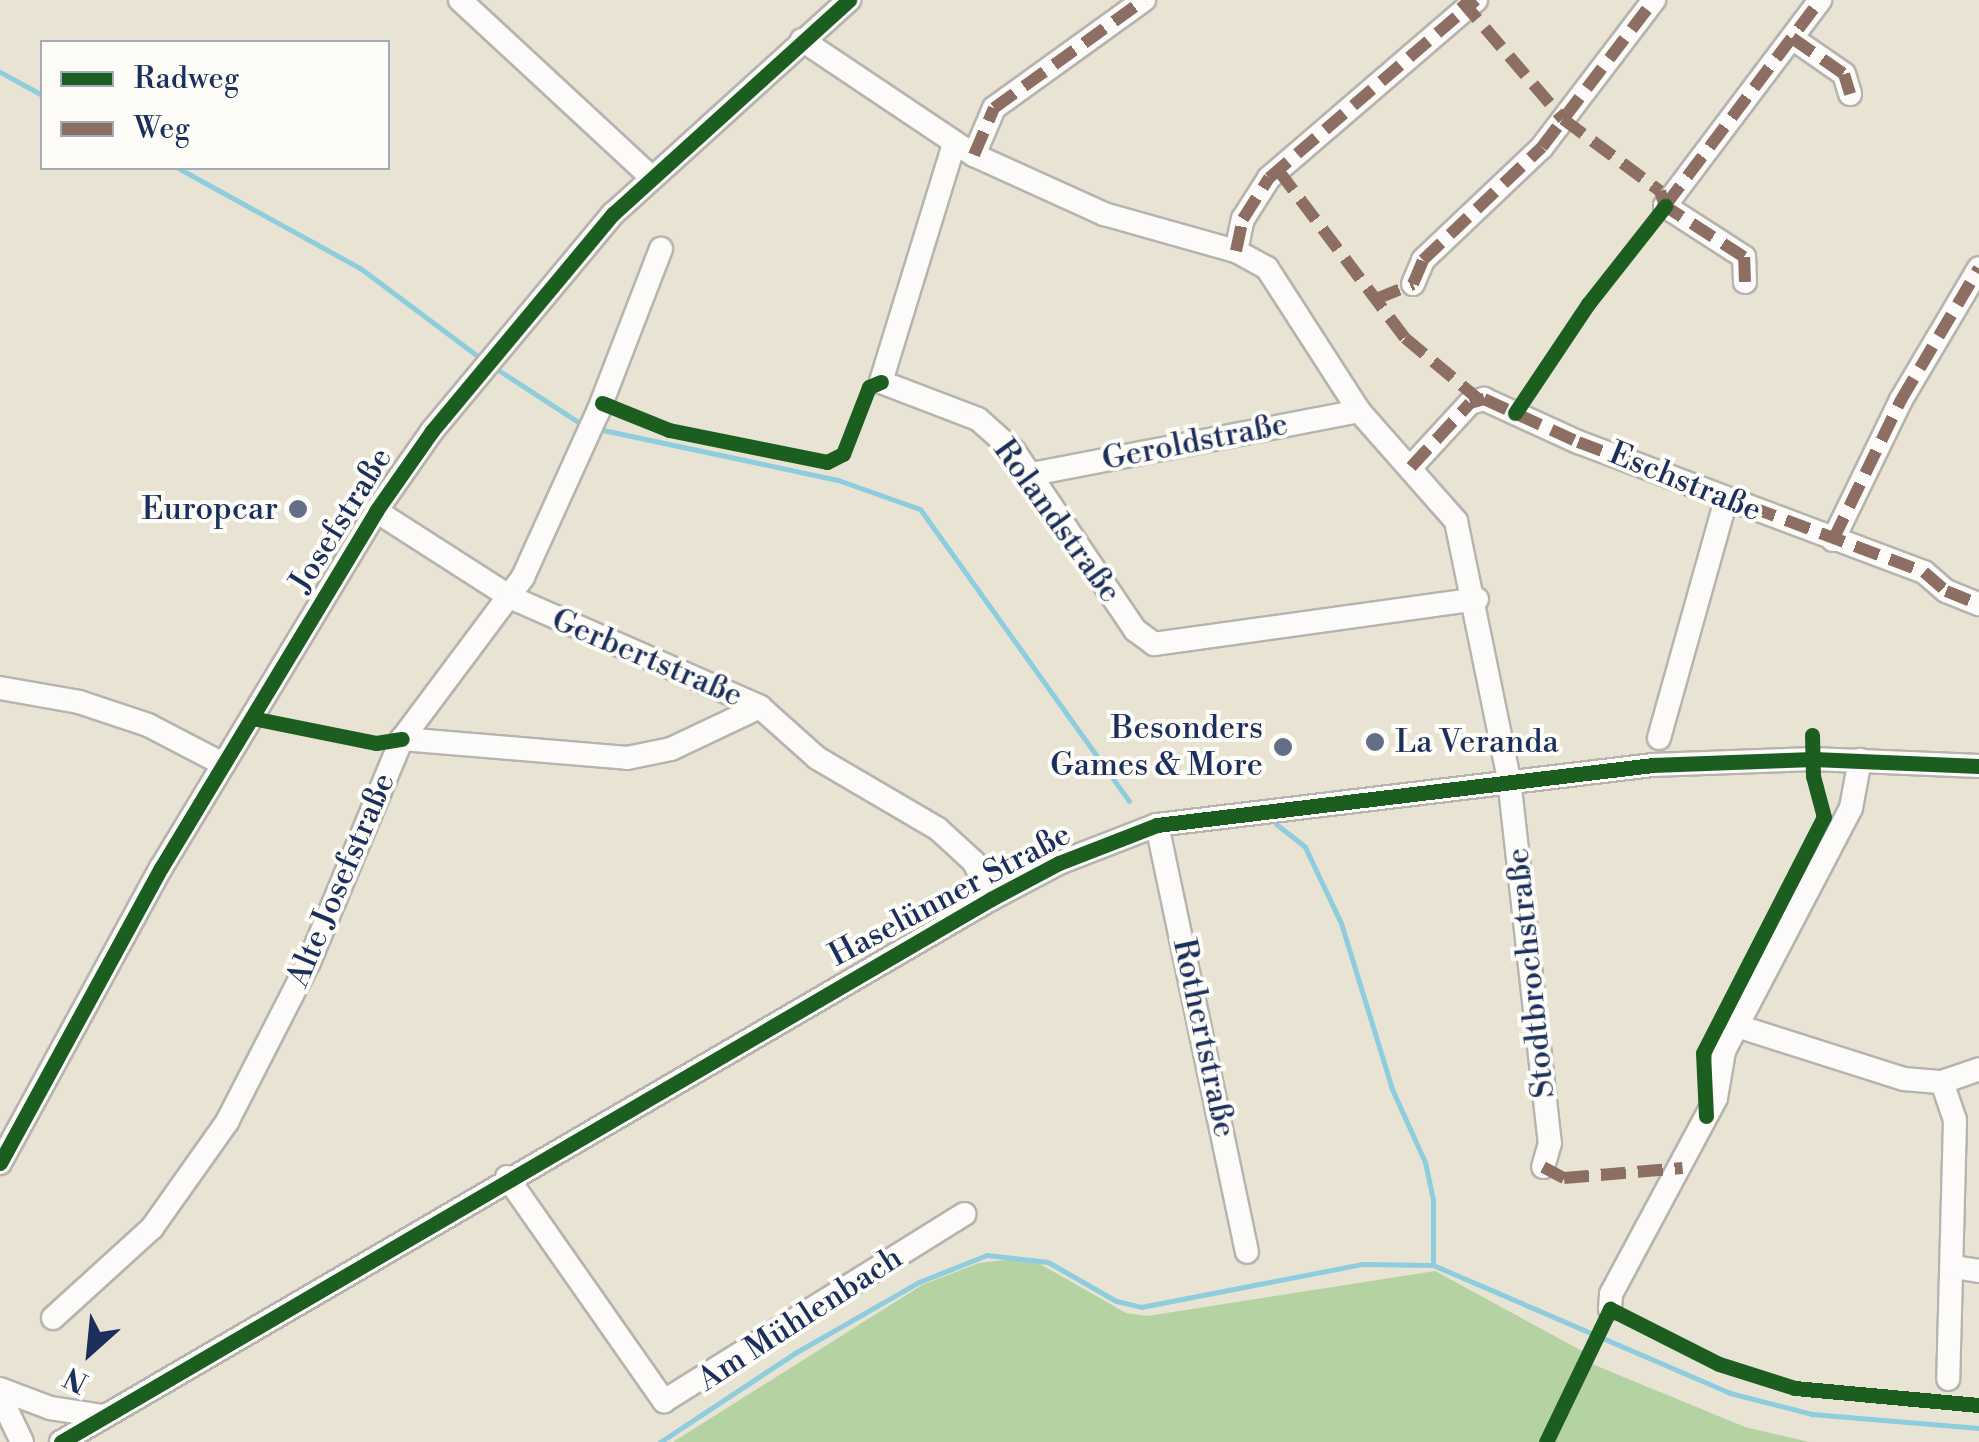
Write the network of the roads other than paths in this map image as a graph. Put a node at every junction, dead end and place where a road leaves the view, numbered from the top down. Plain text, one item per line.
1 (460, 0) edge
2 (850, 0) edge
3 (1144, 0) edge
4 (1476, 0) edge
5 (1654, 0) edge
6 (1820, 0) edge
7 (1792, 38) junction
8 (802, 40) junction
9 (1850, 94) dead end
10 (964, 149) junction
11 (650, 176) junction
12 (661, 249) dead end
13 (1236, 251) junction
14 (1979, 268) edge
15 (1745, 282) dead end
16 (1413, 284) dead end
17 (1358, 411) junction
18 (1412, 467) junction
19 (1032, 474) junction
20 (1726, 500) junction
21 (376, 511) junction
22 (1833, 540) junction
23 (510, 597) junction
24 (1477, 599) junction
25 (1979, 604) edge
26 (0, 688) edge
27 (760, 707) junction
28 (1659, 738) dead end
29 (402, 740) junction
30 (1860, 760) junction
31 (223, 764) junction
32 (1979, 766) edge
33 (1509, 780) junction
34 (1157, 825) junction
35 (991, 899) junction
36 (1738, 1026) junction
37 (1979, 1068) edge
38 (1942, 1082) junction
39 (0, 1163) edge
40 (1543, 1167) dead end
41 (508, 1177) junction
42 (965, 1214) dead end
43 (1247, 1252) dead end
44 (1954, 1267) junction
45 (1979, 1270) edge
46 (1610, 1308) dead end
47 (52, 1318) dead end
48 (1948, 1379) dead end
49 (0, 1389) edge
50 (0, 1396) edge
51 (103, 1416) junction
52 (22, 1442) edge
53 (62, 1442) edge

1 - 11 street
2 - 8 street, Josefstraße
3 - 10 street
4 - 13 street
5 - 16 street
6 - 7 street
7 - 9 street
7 - 15 street
8 - 10 street
8 - 11 street, Josefstraße
10 - 13 street
10 - 19 street, Rolandstraße
11 - 21 street, Josefstraße
12 - 23 street, Alte Josefstraße
13 - 17 street, Stodtbrochstraße
14 - 22 street
17 - 18 street, Stodtbrochstraße
17 - 19 street, Geroldstraße
18 - 20 street, Eschstraße
18 - 24 street, Stodtbrochstraße
19 - 24 street, Rolandstraße
20 - 22 street, Eschstraße
20 - 28 street
21 - 23 street, Gerbertstraße
21 - 31 street, Josefstraße
22 - 25 street, Eschstraße
23 - 27 street, Gerbertstraße
23 - 29 street, Alte Josefstraße
24 - 33 street, Stodtbrochstraße
26 - 31 street
27 - 29 street
27 - 35 street, Gerbertstraße
29 - 47 street, Alte Josefstraße
30 - 32 street, Haselünner Straße
30 - 33 street, Haselünner Straße
30 - 36 street
31 - 39 street, Josefstraße
33 - 34 street, Haselünner Straße
33 - 40 street, Stodtbrochstraße
34 - 35 street, Haselünner Straße
34 - 43 street, Rothertstraße
35 - 41 street, Haselünner Straße
36 - 38 street
36 - 46 street
37 - 38 street
38 - 44 street
41 - 42 street, Am Mühlenbach
41 - 51 street, Haselünner Straße
44 - 45 street
44 - 48 street
49 - 51 street
50 - 52 street
51 - 53 street, Haselünner Straße

